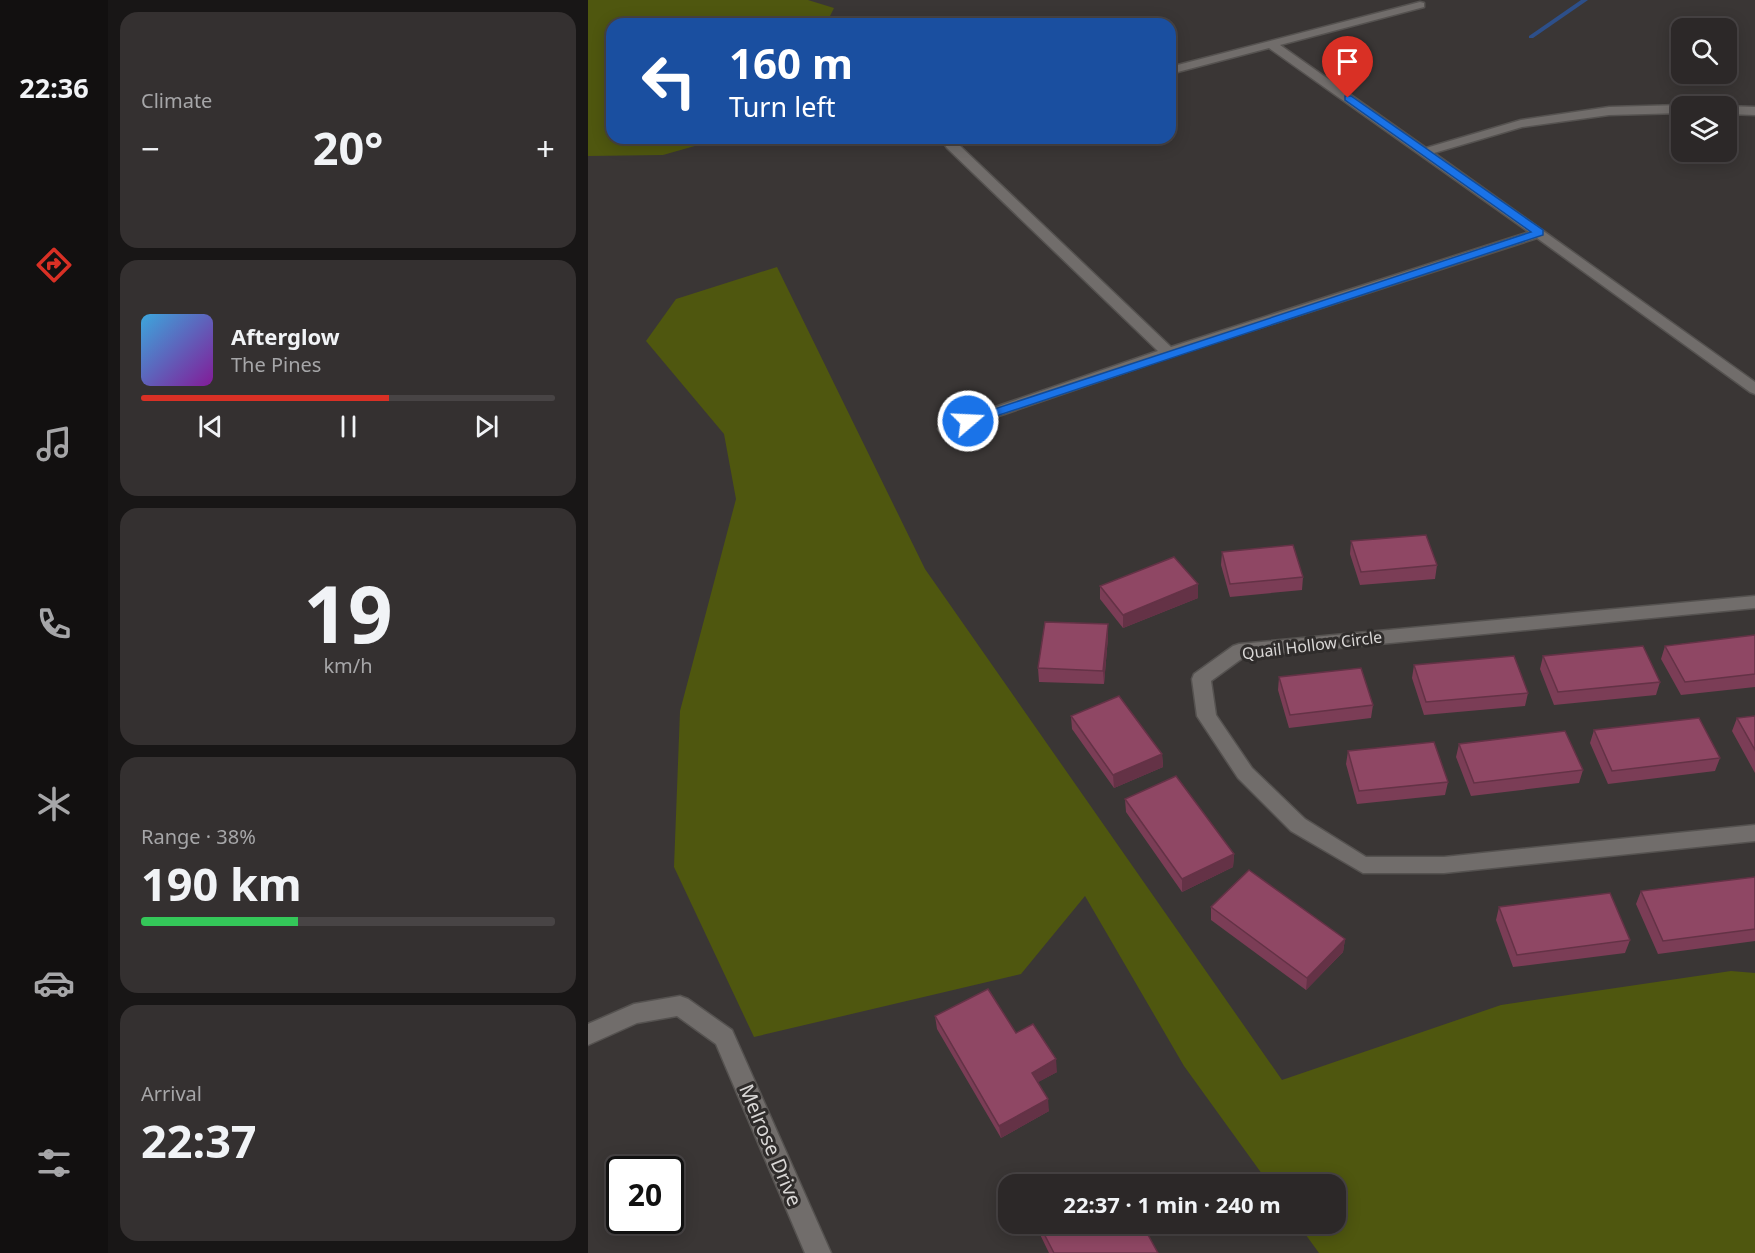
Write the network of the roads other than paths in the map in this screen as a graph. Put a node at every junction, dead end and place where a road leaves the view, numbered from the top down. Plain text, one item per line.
1 (1420, 5) dead end
2 (1271, 44) junction
3 (1176, 68) edge
4 (1671, 109) edge
5 (1737, 110) edge
6 (1755, 111) edge
7 (952, 144) edge
8 (1425, 152) junction
9 (1539, 232) junction
10 (1168, 353) junction
11 (1755, 389) edge
12 (946, 429) dead end
13 (1755, 602) edge
14 (1755, 833) edge
15 (588, 1035) edge
16 (818, 1253) edge

1 - 2 street
2 - 3 street
2 - 8 street
4 - 8 street
5 - 6 street
7 - 10 street
8 - 9 street
9 - 10 street
9 - 11 street
10 - 12 street
13 - 14 street, Quail Hollow Circle
15 - 16 street, Melrose Drive

